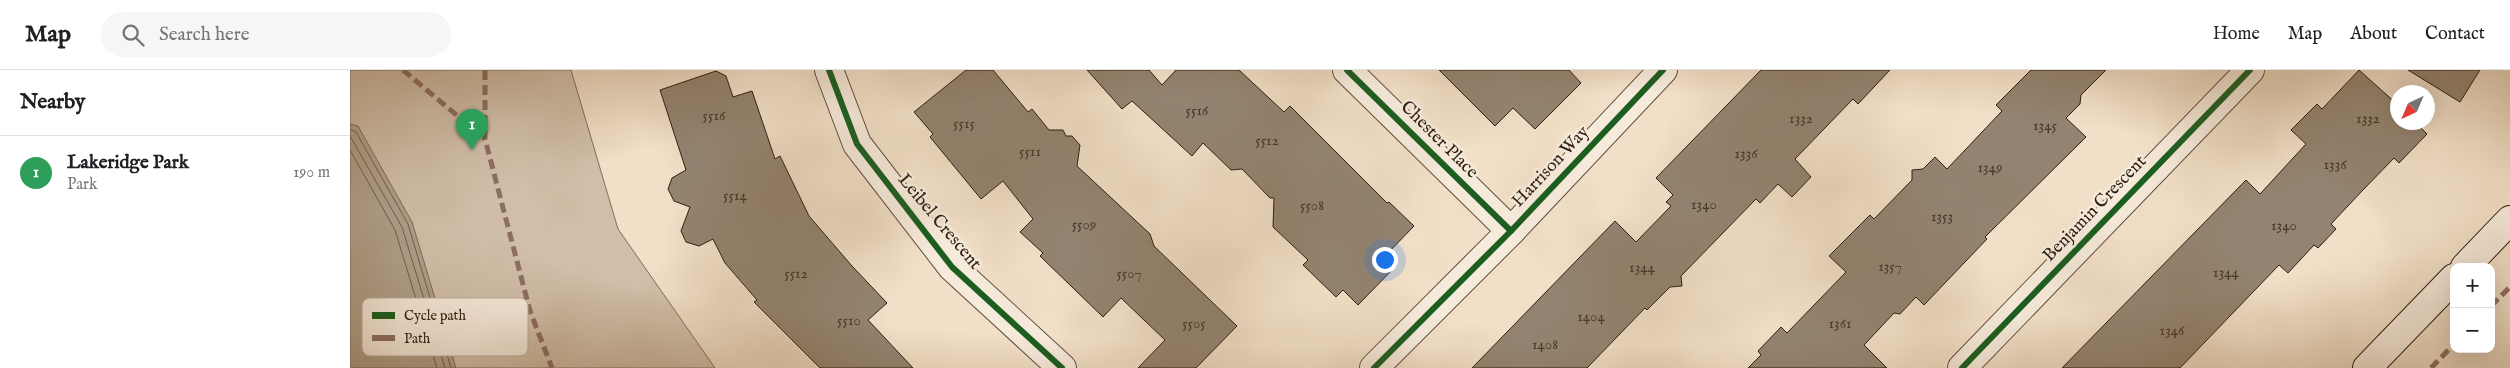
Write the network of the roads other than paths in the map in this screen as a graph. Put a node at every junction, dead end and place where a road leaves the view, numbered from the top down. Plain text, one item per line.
1 (829, 70) edge
2 (1347, 70) edge
3 (1663, 70) edge
4 (2250, 70) edge
5 (2510, 220) edge
6 (1510, 231) junction
7 (2469, 263) edge
8 (2450, 282) edge
9 (1062, 368) edge
10 (1374, 368) edge
11 (1962, 368) edge
12 (2367, 368) edge

1 - 9 street, Leibel Crescent
2 - 6 street, Chester Place
3 - 6 street, Harrison Way
4 - 11 street, Benjamin Crescent
5 - 7 street
6 - 10 street, Harrison Way
8 - 12 street

